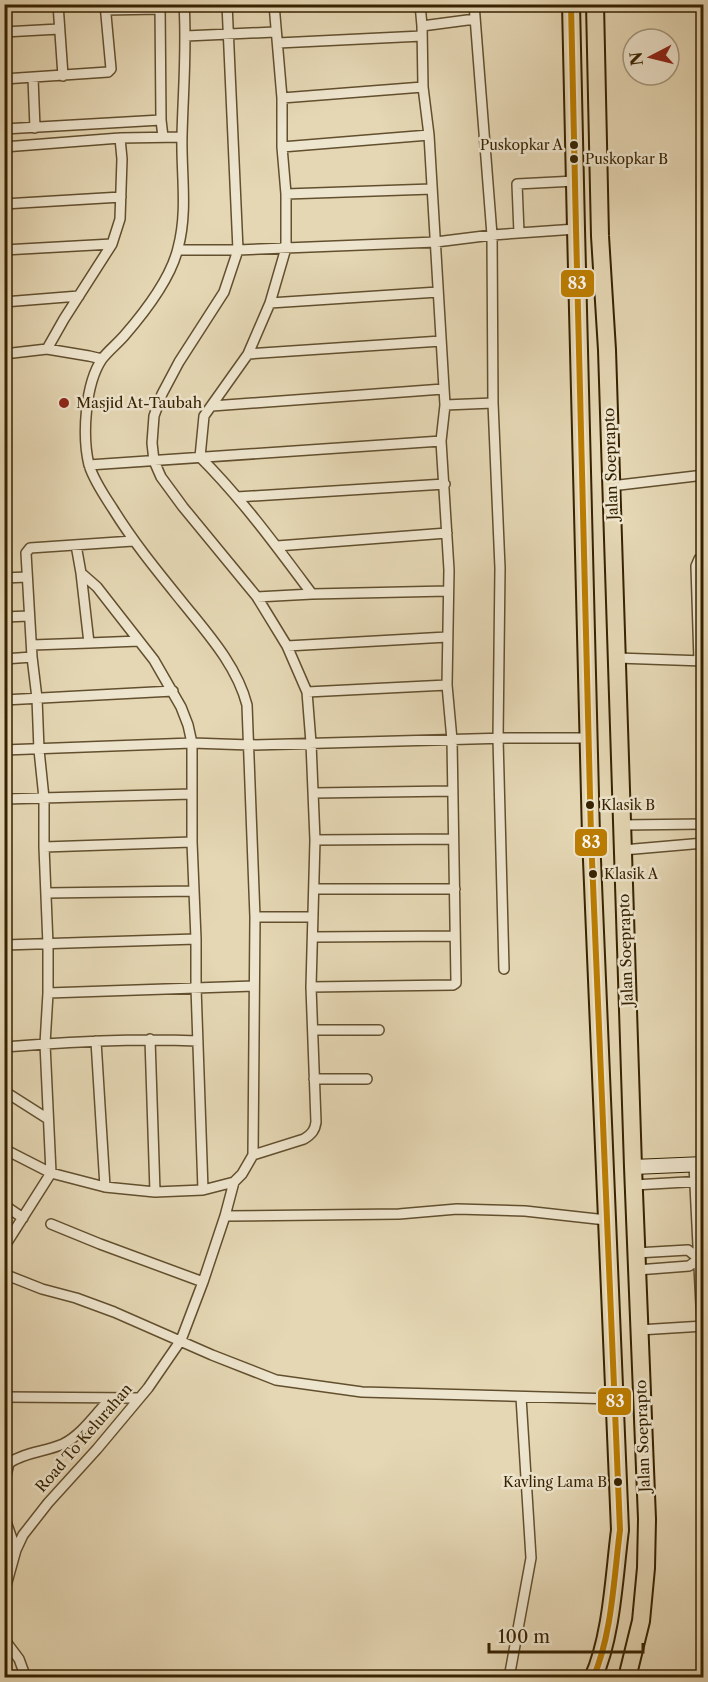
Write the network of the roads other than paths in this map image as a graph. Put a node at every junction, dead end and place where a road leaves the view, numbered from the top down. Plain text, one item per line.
1 (58, 4) edge
2 (184, 4) edge
3 (227, 4) edge
4 (274, 4) edge
5 (420, 4) edge
6 (474, 4) edge
7 (572, 4) edge
8 (595, 4) edge
9 (105, 7) edge
10 (160, 7) edge
11 (475, 19) junction
12 (59, 29) junction
13 (422, 31) junction
14 (4, 32) edge
15 (275, 32) junction
16 (229, 34) junction
17 (186, 36) junction
18 (278, 43) junction
19 (63, 76) junction
20 (33, 78) junction
21 (4, 80) edge
22 (423, 87) junction
23 (282, 98) junction
24 (161, 120) junction
25 (35, 128) junction
26 (4, 129) edge
27 (429, 135) junction
28 (163, 137) junction
29 (182, 137) junction
30 (120, 138) junction
31 (4, 147) edge
32 (282, 147) junction
33 (575, 181) junction
34 (432, 189) junction
35 (286, 194) junction
36 (121, 197) junction
37 (4, 204) edge
38 (576, 229) junction
39 (519, 233) junction
40 (492, 235) junction
41 (436, 242) junction
42 (112, 244) junction
43 (286, 248) junction
44 (178, 249) junction
45 (4, 250) edge
46 (238, 250) junction
47 (438, 292) junction
48 (80, 296) junction
49 (4, 302) edge
50 (270, 303) junction
51 (441, 341) junction
52 (47, 349) junction
53 (4, 354) edge
54 (248, 354) junction
55 (102, 359) junction
56 (443, 389) junction
57 (493, 403) junction
58 (445, 405) junction
59 (212, 406) junction
60 (441, 441) junction
61 (201, 457) junction
62 (154, 461) junction
63 (89, 465) junction
64 (704, 475) edge
65 (445, 484) junction
66 (611, 486) junction
67 (237, 497) junction
68 (447, 533) junction
69 (133, 541) junction
70 (76, 545) junction
71 (277, 546) junction
72 (704, 556) edge
73 (81, 573) junction
74 (27, 577) junction
75 (4, 578) edge
76 (448, 591) junction
77 (312, 594) junction
78 (257, 597) junction
79 (29, 616) junction
80 (4, 617) edge
81 (447, 637) junction
82 (139, 641) junction
83 (89, 644) junction
84 (32, 645) junction
85 (287, 646) junction
86 (32, 657) junction
87 (4, 658) edge
88 (617, 658) junction
89 (701, 661) edge
90 (447, 686) junction
91 (173, 692) junction
92 (307, 692) junction
93 (37, 698) junction
94 (4, 700) edge
95 (498, 738) junction
96 (589, 738) junction
97 (452, 740) junction
98 (192, 743) junction
99 (311, 743) junction
100 (250, 745) junction
101 (4, 750) edge
102 (39, 750) junction
103 (453, 791) junction
104 (314, 793) junction
105 (192, 794) junction
106 (44, 798) junction
107 (4, 799) edge
108 (704, 824) edge
109 (622, 825) junction
110 (453, 839) junction
111 (315, 840) junction
112 (192, 842) junction
113 (704, 843) edge
114 (44, 848) junction
115 (623, 850) junction
116 (315, 889) junction
117 (455, 889) junction
118 (195, 891) junction
119 (46, 893) junction
120 (255, 917) junction
121 (312, 917) junction
122 (455, 936) junction
123 (314, 937) junction
124 (196, 939) junction
125 (4, 945) edge
126 (48, 945) junction
127 (504, 969) dead end
128 (254, 986) junction
129 (196, 987) junction
130 (311, 987) junction
131 (48, 993) junction
132 (314, 1030) junction
133 (379, 1030) dead end
134 (150, 1039) junction
135 (96, 1041) junction
136 (198, 1041) junction
137 (45, 1044) junction
138 (4, 1047) edge
139 (314, 1079) junction
140 (367, 1079) dead end
141 (4, 1091) edge
142 (48, 1119) junction
143 (4, 1149) edge
144 (253, 1155) junction
145 (699, 1164) edge
146 (633, 1167) junction
147 (51, 1173) junction
148 (234, 1182) junction
149 (699, 1182) edge
150 (634, 1185) junction
151 (105, 1187) junction
152 (203, 1190) junction
153 (155, 1192) junction
154 (4, 1205) edge
155 (225, 1216) junction
156 (23, 1218) junction
157 (606, 1220) junction
158 (51, 1224) dead end
159 (6, 1244) dead end
160 (701, 1258) edge
161 (637, 1261) junction
162 (4, 1275) edge
163 (203, 1282) junction
164 (703, 1326) edge
165 (639, 1330) junction
166 (181, 1340) junction
167 (4, 1397) edge
168 (521, 1397) junction
169 (111, 1398) junction
170 (139, 1398) junction
171 (614, 1399) junction
172 (6, 1470) edge
173 (4, 1485) edge
174 (4, 1516) edge
175 (16, 1550) junction
176 (4, 1593) edge
177 (4, 1639) edge
178 (26, 1677) edge
179 (509, 1677) edge
180 (593, 1677) edge
181 (627, 1677) edge

1 - 12 street
2 - 17 street
3 - 16 street
4 - 15 street
5 - 13 street
6 - 11 street
7 - 33 highway, Jalan Soeprapto
8 - 66 highway, Jalan Soeprapto
9 - 10 street
9 - 19 street
10 - 24 street
11 - 13 street
11 - 40 street
12 - 14 street
12 - 19 street
13 - 18 street
13 - 22 street
15 - 16 street
15 - 18 street
16 - 17 street
16 - 46 street
17 - 29 street
18 - 23 street
19 - 20 street
20 - 21 street
20 - 25 street
22 - 23 street
22 - 27 street
23 - 32 street
24 - 25 street
24 - 28 street
25 - 26 street
27 - 32 street
27 - 34 street
28 - 29 street
28 - 30 street
29 - 44 street
30 - 31 street
30 - 36 street
32 - 35 street
33 - 38 highway, Jalan Soeprapto
33 - 39 street
34 - 35 street
34 - 41 street
35 - 43 street
36 - 37 street
36 - 42 street
38 - 39 street
38 - 96 highway, Jalan Soeprapto
39 - 40 street
40 - 41 street
40 - 57 street
41 - 43 street
41 - 47 street
42 - 45 street
42 - 48 street
43 - 46 street
43 - 50 street
44 - 46 street
44 - 55 street
46 - 62 street
47 - 50 street
47 - 51 street
48 - 49 street
48 - 52 street
50 - 54 street
51 - 54 street
51 - 56 street
52 - 53 street
52 - 55 street
54 - 59 street
55 - 63 street
56 - 58 street
56 - 59 street
57 - 58 street
57 - 95 street
58 - 60 street
59 - 61 street
60 - 61 street
60 - 65 street
61 - 62 street
61 - 67 street
62 - 63 street
62 - 78 street
63 - 69 street
64 - 66 street
65 - 67 street
65 - 68 street
66 - 88 highway, Jalan Soeprapto
67 - 71 street
68 - 71 street
68 - 76 street
69 - 70 street
69 - 100 street
70 - 73 street
70 - 74 street
71 - 77 street
72 - 89 street
73 - 82 street
73 - 83 street
74 - 75 street
74 - 79 street
76 - 77 street
76 - 81 street
77 - 78 street
78 - 85 street
79 - 80 street
79 - 84 street
81 - 85 street
81 - 90 street
82 - 83 street
82 - 91 street
83 - 84 street
84 - 86 street
85 - 92 street
86 - 87 street
86 - 93 street
88 - 89 street
88 - 109 highway, Jalan Soeprapto
90 - 92 street
90 - 97 street
91 - 93 street
91 - 98 street
92 - 99 street
93 - 94 street
93 - 102 street
95 - 96 street
95 - 97 street
95 - 127 street
96 - 157 highway, Jalan Soeprapto
97 - 99 street
97 - 103 street
98 - 100 street
98 - 102 street
98 - 105 street
99 - 100 street
99 - 104 street
100 - 120 street
101 - 102 street
102 - 106 street
103 - 104 street
103 - 110 street
104 - 111 street
105 - 106 street
105 - 112 street
106 - 107 street
106 - 114 street
108 - 109 street
109 - 115 highway, Jalan Soeprapto
110 - 111 street
110 - 117 street
111 - 116 street
112 - 114 street
112 - 118 street
113 - 115 street
114 - 119 street
115 - 146 highway, Jalan Soeprapto
116 - 117 street
116 - 121 street
117 - 122 street
118 - 119 street
118 - 124 street
119 - 126 street
120 - 121 street
120 - 128 street
121 - 123 street
122 - 123 street
122 - 130 street
123 - 130 street
124 - 126 street
124 - 129 street
125 - 126 street
126 - 131 street
128 - 129 street
128 - 144 street
129 - 131 street
129 - 136 street
130 - 132 street
131 - 137 street
132 - 133 street
132 - 139 street
134 - 135 street
134 - 136 street
134 - 153 street
135 - 137 street
135 - 151 street
136 - 152 street
137 - 138 street
137 - 142 street
139 - 140 street
139 - 144 street
141 - 142 street
142 - 147 street
143 - 147 street
144 - 148 street
145 - 146 street
145 - 149 street
146 - 150 highway, Jalan Soeprapto
147 - 151 street
147 - 156 street
148 - 152 street
148 - 155 street, Road To Kelurahan
149 - 150 street
149 - 160 street
150 - 161 highway, Jalan Soeprapto
151 - 153 street
152 - 153 street
154 - 156 street
155 - 157 street
155 - 163 street, Road To Kelurahan
156 - 159 street
157 - 171 highway, Jalan Soeprapto
158 - 163 street
160 - 161 street
160 - 161 street
160 - 164 street
161 - 165 highway, Jalan Soeprapto
162 - 166 street
163 - 166 street, Road To Kelurahan
164 - 165 street
165 - 181 highway, Jalan Soeprapto
166 - 168 street
166 - 170 street, Road To Kelurahan
167 - 169 street
168 - 171 street
168 - 179 street
169 - 170 street
169 - 172 street
170 - 175 street, Road To Kelurahan
171 - 180 highway, Jalan Soeprapto
172 - 173 street
174 - 175 street
175 - 176 street, Road To Kelurahan
177 - 178 street

